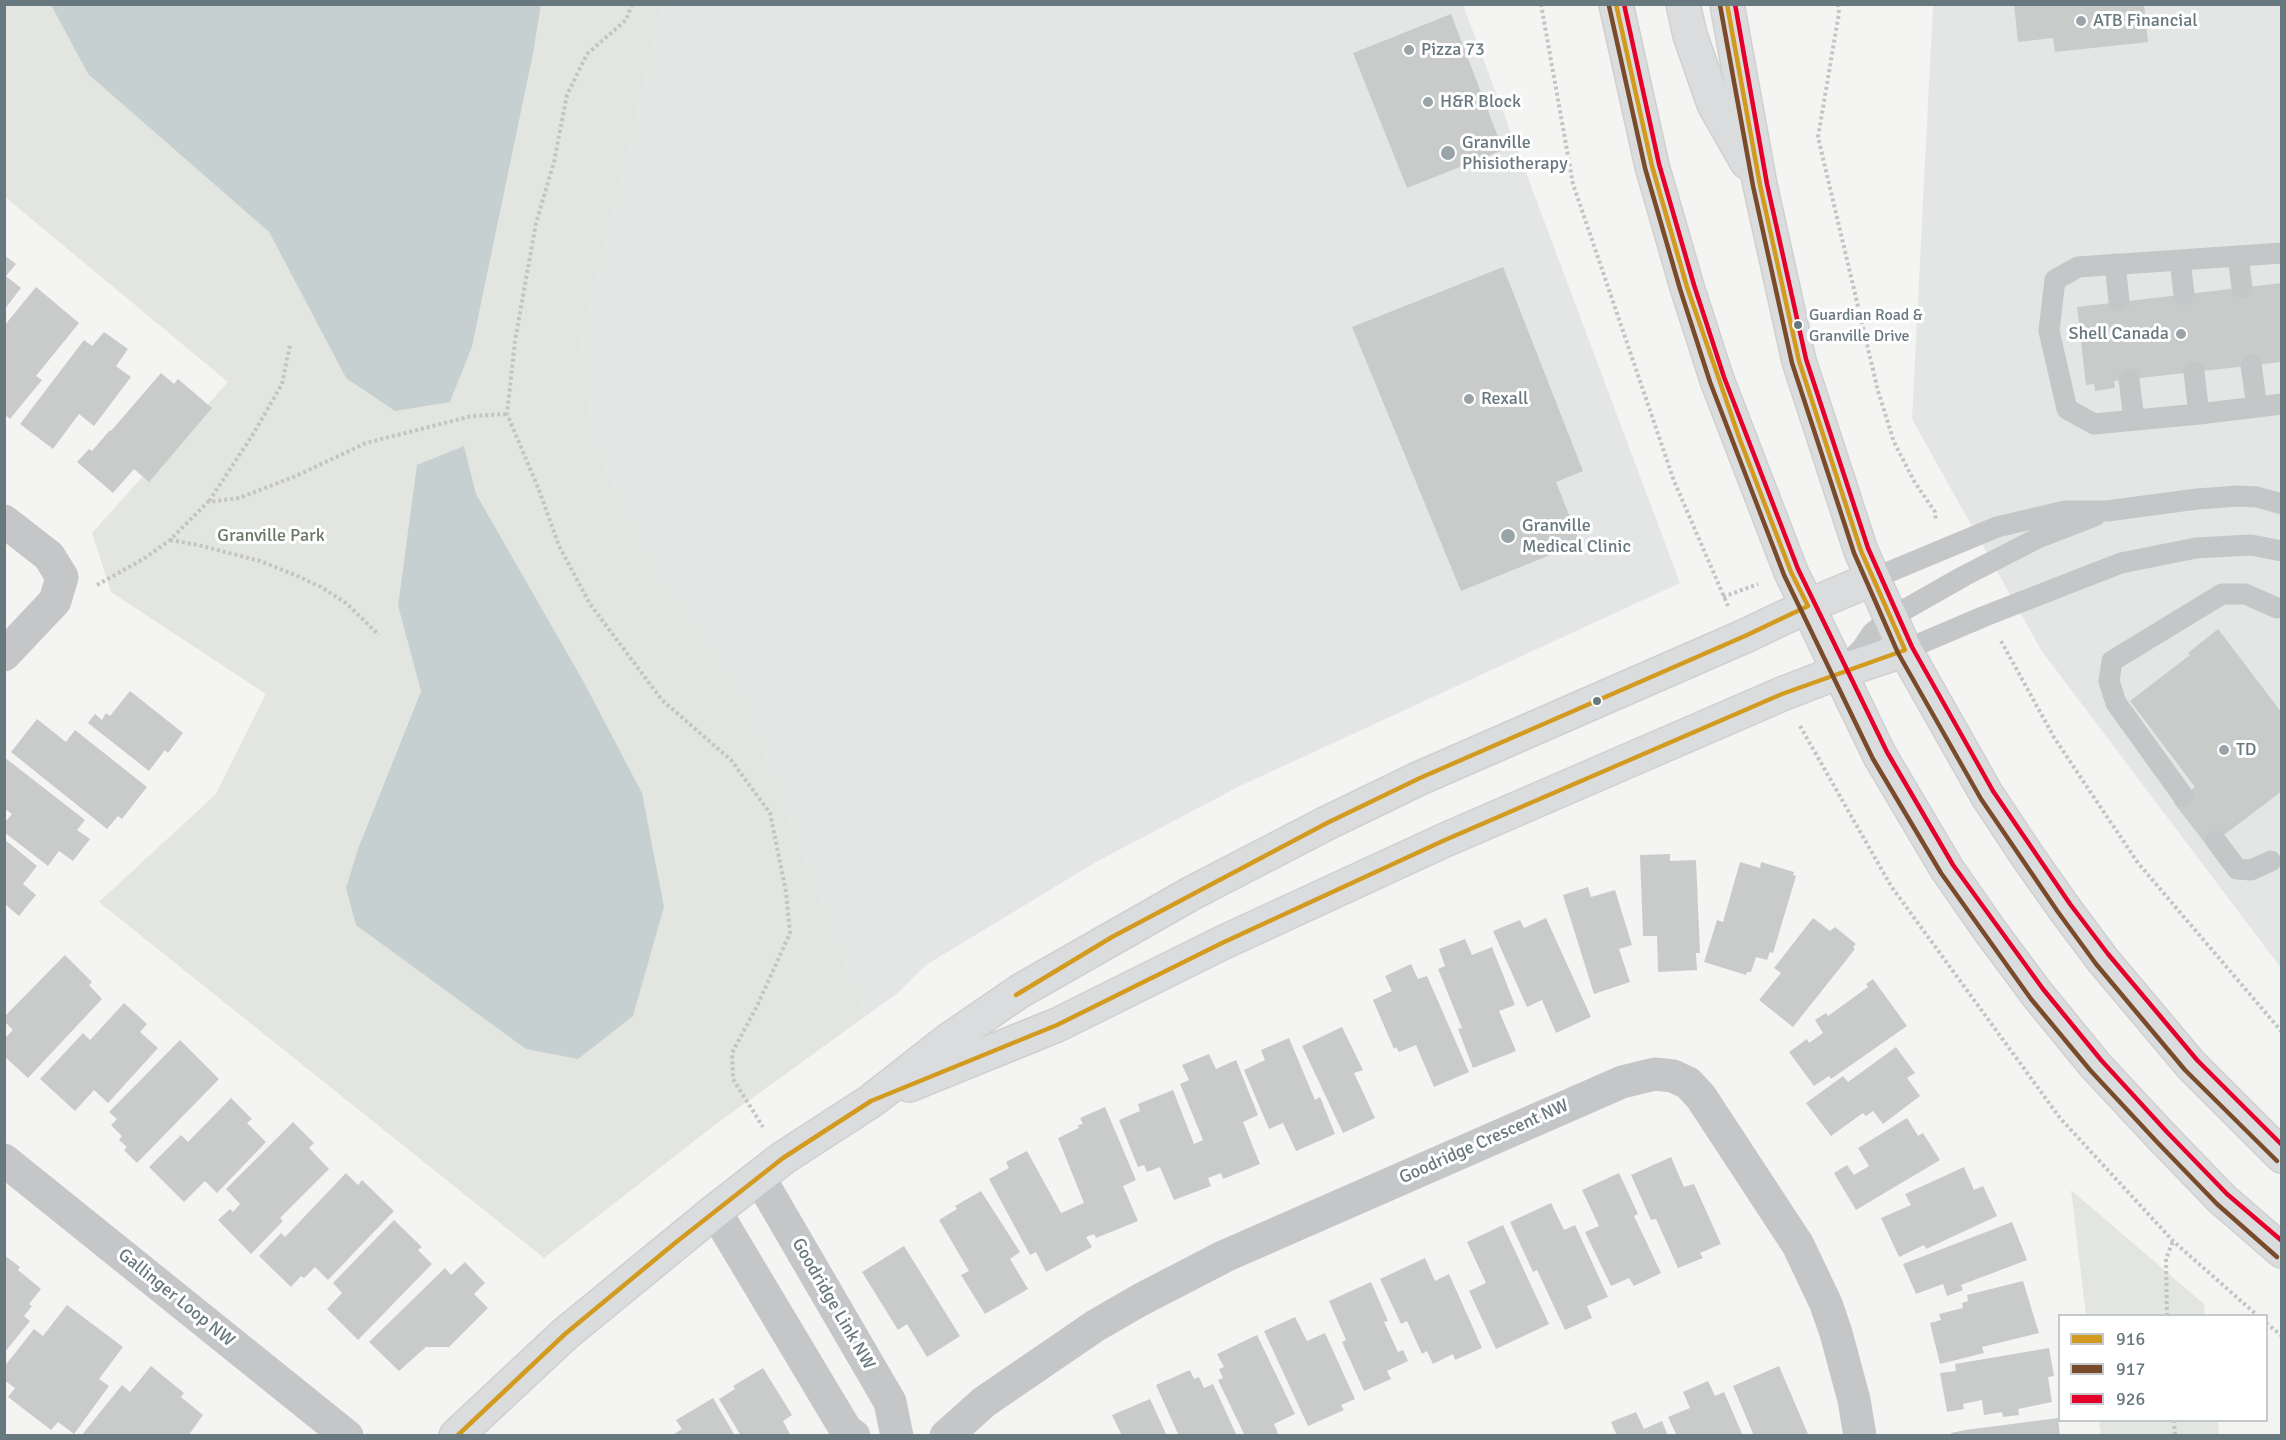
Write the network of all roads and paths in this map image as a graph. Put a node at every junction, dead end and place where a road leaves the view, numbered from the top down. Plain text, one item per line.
1 (632, 4) edge
2 (1541, 4) edge
3 (1616, 4) edge
4 (1683, 4) edge
5 (1727, 4) edge
6 (1838, 4) edge
7 (1818, 137) dead end
8 (1760, 184) junction
9 (2282, 253) edge
10 (2238, 256) junction
11 (2180, 260) junction
12 (2115, 264) junction
13 (2242, 288) dead end
14 (2184, 294) dead end
15 (2120, 301) dead end
16 (290, 345) dead end
17 (2251, 365) dead end
18 (2194, 372) dead end
19 (2129, 379) dead end
20 (2282, 404) edge
21 (2257, 407) junction
22 (507, 414) junction
23 (2199, 414) junction
24 (2134, 420) junction
25 (208, 502) junction
26 (2282, 504) edge
27 (2107, 511) junction
28 (4, 521) edge
29 (170, 540) junction
30 (2282, 551) edge
31 (62, 577) junction
32 (1872, 579) junction
33 (1808, 606) junction
34 (2277, 608) dead end
35 (1890, 618) junction
36 (379, 635) dead end
37 (1745, 636) junction
38 (1905, 650) junction
39 (4, 655) edge
40 (1839, 672) junction
41 (1782, 694) junction
42 (2183, 796) dead end
43 (2216, 841) dead end
44 (2271, 861) dead end
45 (871, 1101) junction
46 (2282, 1156) edge
47 (4, 1161) edge
48 (771, 1167) junction
49 (715, 1211) junction
50 (2173, 1241) junction
51 (2282, 1251) edge
52 (2167, 1314) edge
53 (2256, 1314) edge
54 (2268, 1325) edge
55 (2282, 1336) edge
56 (347, 1436) edge
57 (456, 1436) edge
58 (854, 1436) edge
59 (897, 1436) edge
60 (946, 1436) edge
61 (1860, 1436) edge

1 - 22 path
2 - 37 path
3 - 33 main road
4 - 8 main road
5 - 8 main road
6 - 7 path
8 - 32 main road
9 - 10 lane
10 - 11 lane
10 - 13 lane
11 - 12 lane
11 - 14 lane
12 - 15 lane
12 - 24 lane
16 - 25 path
17 - 21 lane
18 - 23 lane
19 - 24 lane
20 - 21 lane
21 - 23 lane
22 - 25 path
22 - 48 path
23 - 24 lane
25 - 29 path
26 - 27 lane
27 - 32 lane
27 - 35 lane
28 - 31 street
29 - 31 path
29 - 36 path
30 - 38 lane
31 - 39 street
32 - 33 main road
32 - 35 main road
33 - 37 main road
33 - 40 main road
34 - 42 lane
35 - 38 main road
35 - 40 lane
37 - 45 main road
38 - 40 main road
38 - 46 main road
40 - 41 main road
40 - 51 main road
41 - 45 main road
41 - 50 path
43 - 44 lane
45 - 48 main road
47 - 56 street, Gallinger Loop NW
48 - 49 main road
48 - 59 street, Goodridge Link NW
49 - 57 main road
49 - 58 street
50 - 52 path
50 - 53 path
54 - 55 path
60 - 61 street, Goodridge Crescent NW

